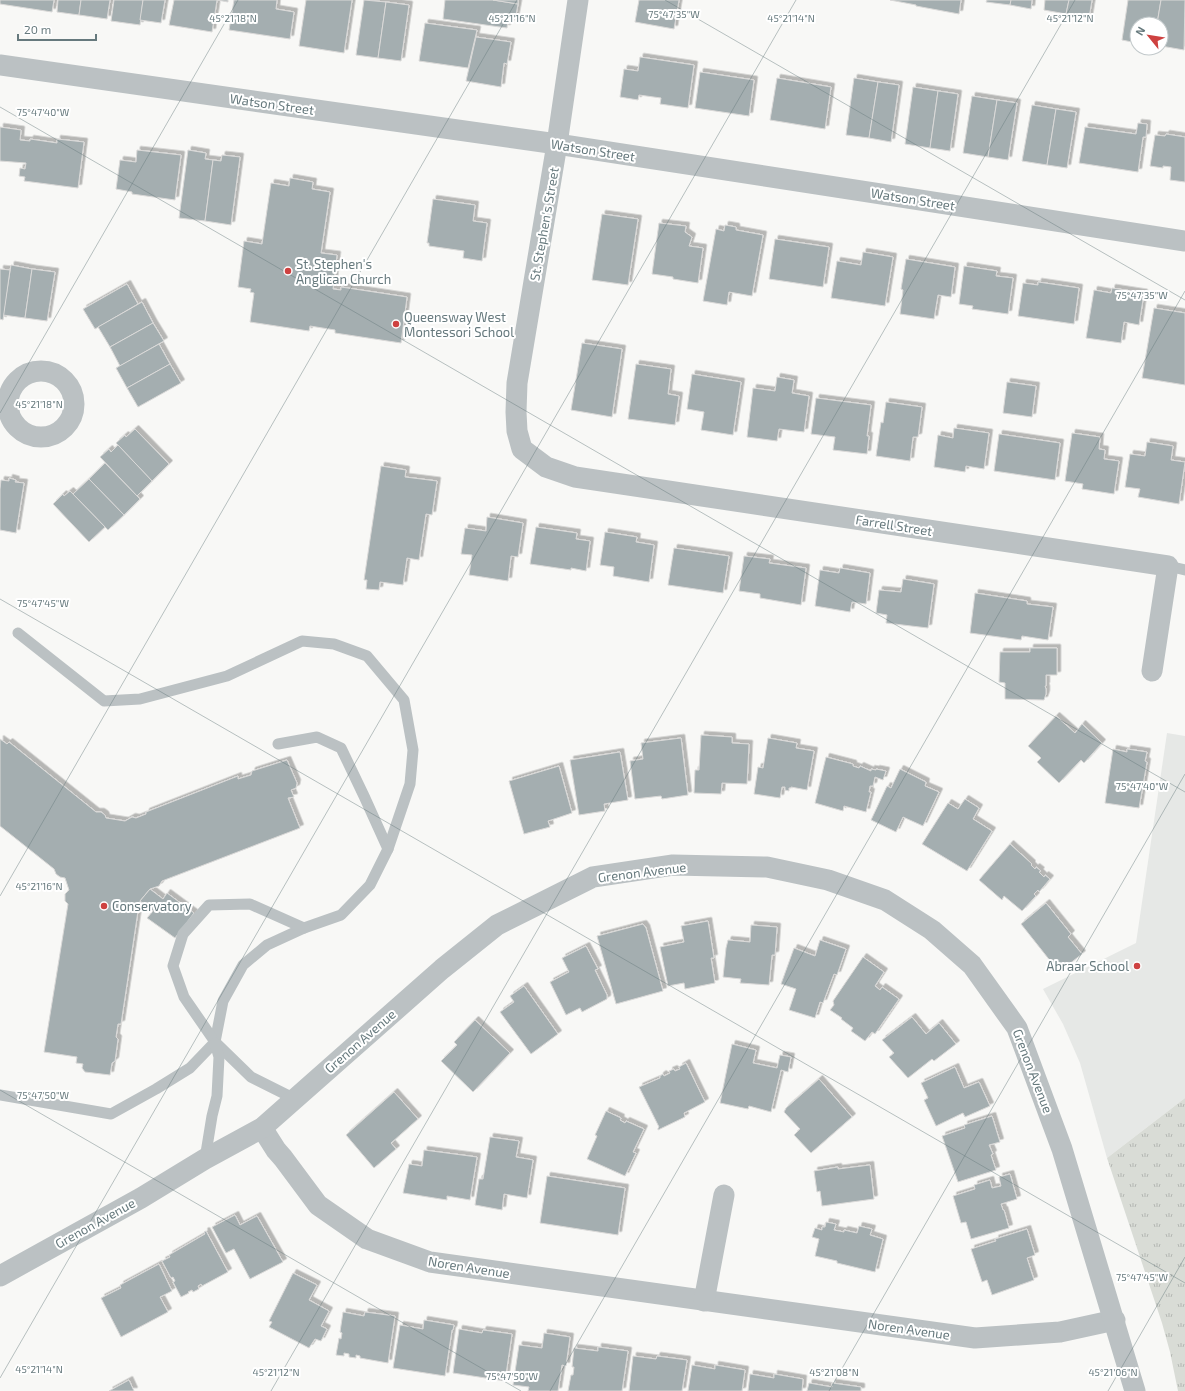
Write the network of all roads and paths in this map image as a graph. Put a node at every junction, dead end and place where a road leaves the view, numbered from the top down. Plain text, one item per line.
1 (578, 0) edge
2 (0, 65) edge
3 (558, 144) junction
4 (1185, 241) edge
5 (522, 448) joint
6 (1177, 568) edge
7 (18, 633) dead end
8 (1152, 671) dead end
9 (278, 744) dead end
10 (388, 849) junction
11 (304, 928) junction
12 (215, 1042) junction
13 (0, 1095) edge
14 (295, 1099) junction
15 (262, 1128) junction
16 (204, 1159) junction
17 (724, 1195) dead end
18 (0, 1276) edge
19 (704, 1301) junction
20 (1115, 1320) junction
21 (1135, 1391) edge

1 - 3 street, St. Stephen's Street
2 - 3 street, Watson Street
3 - 4 street, Watson Street
3 - 5 street, St. Stephen's Street
5 - 6 street, Farrell Street
6 - 8 street, Farrell Street
7 - 10 lane
9 - 10 lane
10 - 11 lane
11 - 12 lane
11 - 12 lane
12 - 13 lane
12 - 14 lane
12 - 16 lane
14 - 15 street, Grenon Avenue
14 - 20 street, Grenon Avenue
15 - 16 street, Grenon Avenue
15 - 19 street, Noren Avenue
16 - 18 street, Grenon Avenue
17 - 19 street
19 - 20 street, Noren Avenue
20 - 21 street, Grenon Avenue

